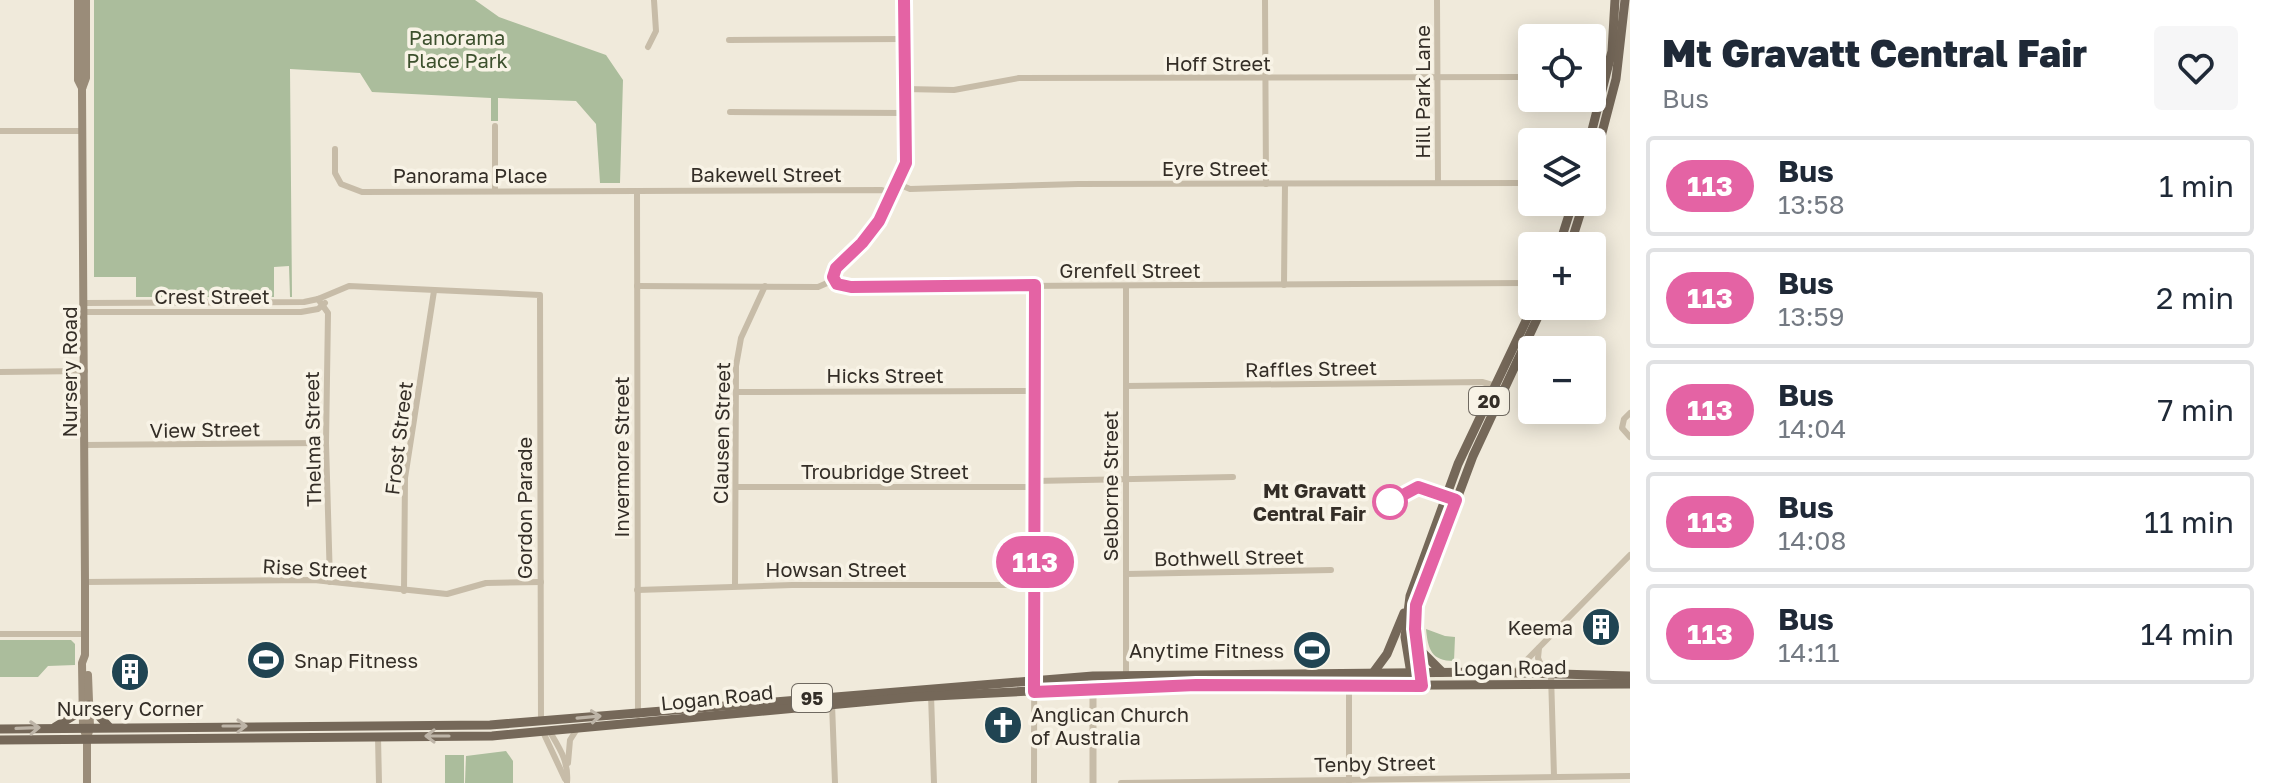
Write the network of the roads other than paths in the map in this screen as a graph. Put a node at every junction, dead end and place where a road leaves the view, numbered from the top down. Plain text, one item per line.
1 (78, 0) edge
2 (86, 0) edge
3 (654, 0) edge
4 (904, 0) edge
5 (1265, 0) edge
6 (1437, 0) edge
7 (1615, 0) edge
8 (1625, 0) edge
9 (904, 39) junction
10 (729, 40) dead end
11 (648, 47) dead end
12 (1518, 77) edge
13 (1438, 78) junction
14 (1606, 78) edge
15 (1266, 79) junction
16 (82, 89) junction
17 (905, 89) junction
18 (730, 112) dead end
19 (905, 113) junction
20 (495, 126) dead end
21 (1603, 128) edge
22 (0, 131) edge
23 (83, 131) junction
24 (335, 149) dead end
25 (1438, 183) junction
26 (1518, 183) edge
27 (898, 184) junction
28 (1266, 184) junction
29 (1285, 184) junction
30 (495, 190) junction
31 (637, 191) junction
32 (894, 194) junction
33 (834, 280) junction
34 (1518, 283) edge
35 (1035, 285) junction
36 (1284, 285) junction
37 (637, 286) junction
38 (765, 286) junction
39 (1126, 287) junction
40 (434, 291) junction
41 (540, 295) joint
42 (321, 302) junction
43 (84, 307) junction
44 (1527, 320) edge
45 (1536, 320) edge
46 (85, 371) junction
47 (0, 372) edge
48 (1126, 386) junction
49 (1496, 386) junction
50 (1034, 391) junction
51 (736, 392) junction
52 (1630, 413) edge
53 (1630, 437) edge
54 (326, 443) junction
55 (85, 445) junction
56 (1233, 477) dead end
57 (1126, 481) junction
58 (1034, 484) junction
59 (736, 487) junction
60 (1630, 555) edge
61 (1331, 570) dead end
62 (1126, 574) junction
63 (85, 582) junction
64 (330, 582) junction
65 (541, 582) junction
66 (1035, 585) junction
67 (735, 586) junction
68 (637, 590) junction
69 (404, 591) junction
70 (1407, 611) junction
71 (0, 634) edge
72 (85, 634) junction
73 (1418, 648) junction
74 (1539, 648) junction
75 (1417, 672) junction
76 (1442, 672) junction
77 (1373, 673) junction
78 (1514, 673) junction
79 (1093, 676) junction
80 (1630, 676) edge
81 (1549, 678) junction
82 (1348, 679) junction
83 (1034, 680) junction
84 (1126, 681) junction
85 (1630, 684) edge
86 (1417, 686) junction
87 (1093, 687) junction
88 (931, 692) junction
89 (1034, 692) junction
90 (832, 704) junction
91 (86, 708) junction
92 (638, 718) junction
93 (541, 721) junction
94 (55, 727) junction
95 (86, 727) junction
96 (109, 727) junction
97 (0, 729) edge
98 (577, 729) junction
99 (547, 732) junction
100 (378, 737) junction
101 (87, 739) junction
102 (0, 740) edge
103 (568, 771) junction
104 (1554, 776) junction
105 (1630, 776) edge
106 (1535, 780) edge
107 (1349, 781) edge
108 (1149, 782) edge
109 (87, 783) edge
110 (379, 783) edge
111 (566, 783) edge
112 (835, 783) edge
113 (934, 783) edge
114 (1034, 783) edge
115 (1093, 783) edge
116 (1121, 783) edge

1 - 16 main road, Nursery Road
2 - 16 main road, Nursery Road
3 - 11 street
4 - 9 street
5 - 15 street
6 - 13 street, Hill Park Lane
7 - 14 main road
8 - 21 main road
9 - 10 street
9 - 17 street
12 - 13 street, Hoff Street
13 - 15 street, Hoff Street
13 - 25 street, Hill Park Lane
15 - 17 street, Hoff Street
15 - 28 street
16 - 23 main road, Nursery Road
17 - 19 street
18 - 19 street
19 - 27 street
20 - 30 street
22 - 23 street
23 - 43 main road, Nursery Road
24 - 30 street, Panorama Place
25 - 26 street, Eyre Street
25 - 29 street, Eyre Street
27 - 28 street, Eyre Street
27 - 32 street
28 - 29 street, Eyre Street
29 - 36 street
30 - 31 street, Panorama Place
31 - 32 street, Bakewell Street
31 - 37 street, Invermore Street
32 - 33 street
33 - 35 street, Grenfell Street
33 - 38 street, Grenfell Street
34 - 36 street, Grenfell Street
35 - 39 street, Grenfell Street
35 - 50 street
36 - 39 street, Grenfell Street
37 - 38 street, Grenfell Street
37 - 68 street, Invermore Street
38 - 51 street, Clausen Street
39 - 48 street, Selborne Street
40 - 41 street, Crest Street
40 - 42 street, Crest Street
40 - 69 street, Frost Street
41 - 65 street, Gordon Parade
42 - 43 street, Crest Street
42 - 54 street, Thelma Street
43 - 46 main road, Nursery Road
44 - 49 main road, 20
45 - 73 main road, 20
46 - 47 street
46 - 55 main road, Nursery Road
48 - 49 street, Raffles Street
48 - 57 street, Selborne Street
49 - 70 main road, 20
50 - 51 street, Hicks Street
50 - 58 street
51 - 59 street, Clausen Street
52 - 53 street
54 - 55 street, View Street
54 - 64 street, Thelma Street
55 - 63 main road, Nursery Road
56 - 57 street, Troubridge Street
57 - 58 street, Troubridge Street
57 - 62 street, Selborne Street
58 - 59 street, Troubridge Street
58 - 66 street
59 - 67 street, Clausen Street
60 - 74 street
61 - 62 street, Bothwell Street
62 - 84 street, Selborne Street
63 - 64 street, Rise Street
63 - 72 main road, Nursery Road
64 - 69 street, Rise Street
65 - 69 street, Rise Street
65 - 93 street, Gordon Parade
66 - 67 street, Howsan Street
66 - 83 street
67 - 68 street, Howsan Street
68 - 92 street, Invermore Street
70 - 75 main road, 20
70 - 77 main road
71 - 72 street
72 - 91 main road, Nursery Road
73 - 75 main road, 20
73 - 76 main road
74 - 78 street
74 - 81 street
75 - 76 main road, Logan Road / 95
75 - 77 main road, Logan Road / 95
75 - 86 main road, 20
76 - 78 main road, Logan Road / 95
77 - 82 main road, Logan Road / 95
78 - 81 main road, Logan Road / 95
79 - 83 main road, Logan Road / 95
79 - 84 main road, Logan Road / 95
79 - 87 street
80 - 81 main road, Logan Road / 95
81 - 85 main road, Logan Road / 95
81 - 86 main road, Logan Road / 95
81 - 104 street
82 - 84 main road, Logan Road / 95
82 - 86 main road, Logan Road / 95
82 - 107 street
83 - 88 main road, Logan Road / 95
83 - 89 street
84 - 87 main road, Logan Road / 95
87 - 89 main road, Logan Road / 95
87 - 115 street
88 - 89 main road, Logan Road / 95
88 - 90 main road, Logan Road / 95
88 - 92 main road, Logan Road / 95
88 - 113 street
89 - 114 street
90 - 92 main road, Logan Road / 95
90 - 112 street
91 - 94 main road
91 - 95 main road, Nursery Road
91 - 96 main road
93 -> 92 main road, Logan Road / 95
92 - 98 main road, Logan Road / 95
96 -> 93 main road, Logan Road / 95
93 - 99 main road
94 - 95 main road, Logan Road / 95
97 -> 94 main road, Logan Road / 95
95 - 96 main road, Logan Road / 95
95 - 101 main road, Nursery Road
98 - 99 main road, Logan Road / 95
98 - 103 street
99 -> 100 main road, Logan Road / 95
99 - 103 street
99 - 111 street
100 - 101 main road, Logan Road / 95
100 - 110 street
101 - 102 main road, Logan Road / 95
101 - 109 main road, Nursery Road
103 - 111 street
104 - 105 street, Tenby Street
104 - 106 street, Tenby Street
106 - 107 street, Tenby Street
107 - 108 street, Tenby Street
108 - 116 street, Tenby Street

